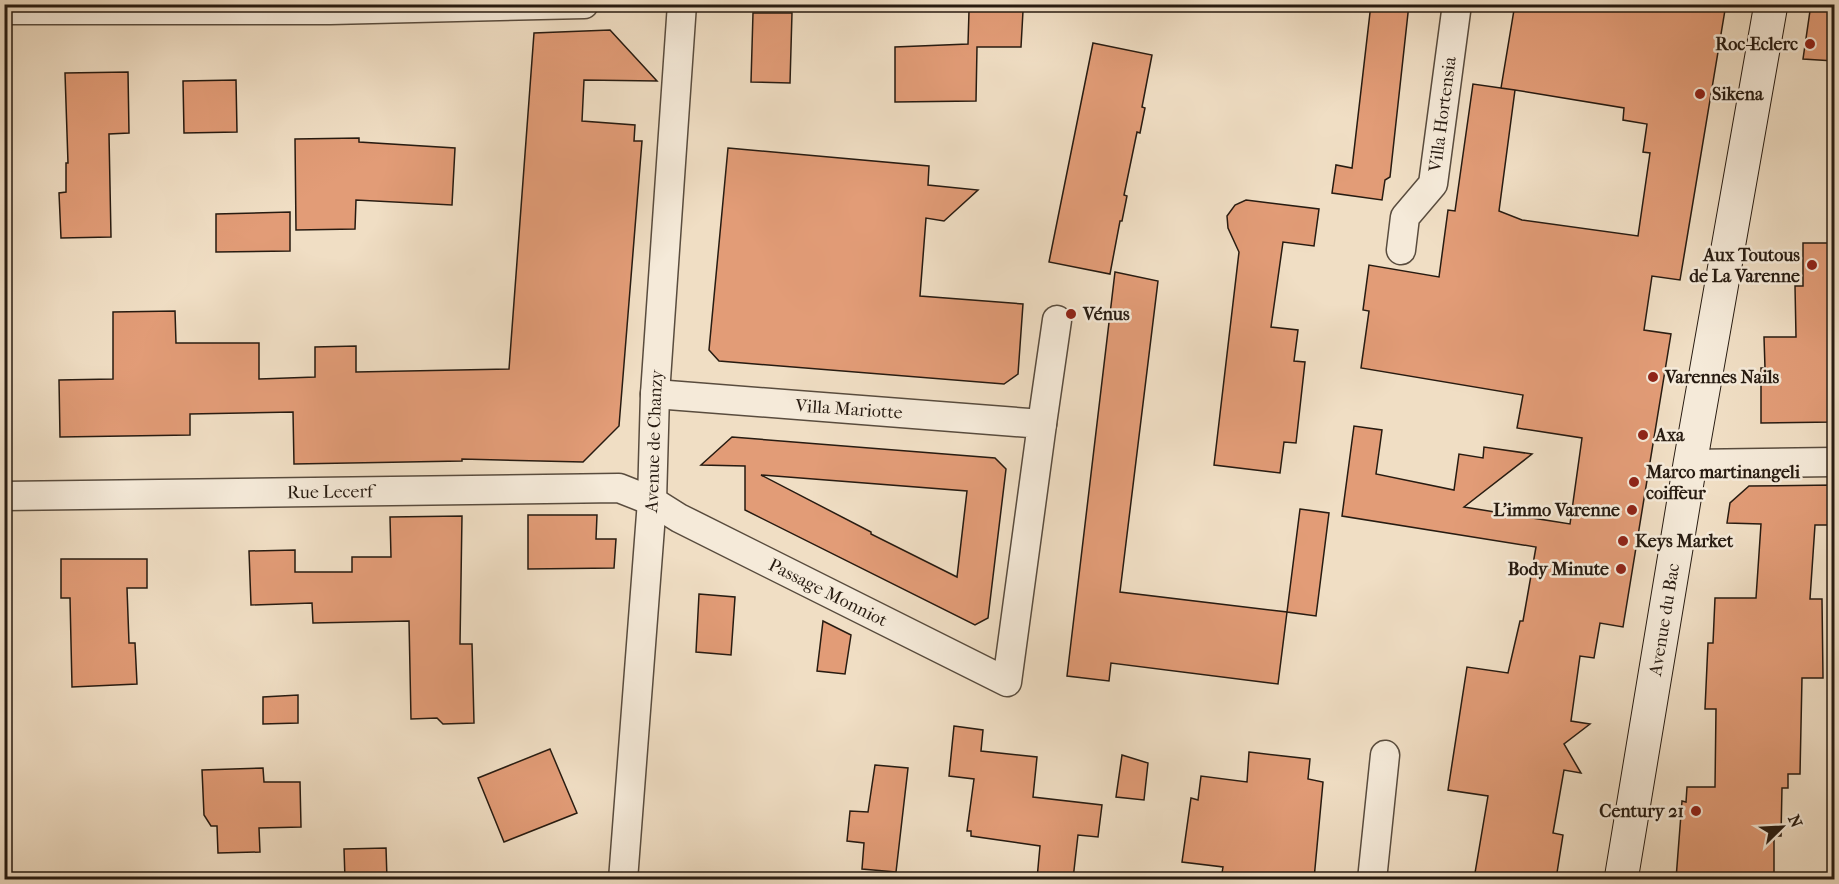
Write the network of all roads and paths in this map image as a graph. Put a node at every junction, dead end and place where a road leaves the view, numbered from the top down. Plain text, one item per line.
1 (584, 4) edge
2 (682, 4) edge
3 (1457, 4) edge
4 (1771, 4) edge
5 (331, 7) edge
6 (4, 10) edge
7 (1401, 250) dead end
8 (1057, 320) dead end
9 (656, 394) junction
10 (1042, 424) junction
11 (1834, 462) edge
12 (1690, 464) junction
13 (4, 496) edge
14 (652, 501) junction
15 (1385, 755) dead end
16 (623, 879) edge
17 (1372, 879) edge
18 (1621, 879) edge

1 - 5 street
2 - 9 street, Avenue de Chanzy
3 - 7 street, Villa Hortensia
4 - 12 main road, Avenue du Bac
5 - 6 street
8 - 10 street
9 - 10 street, Villa Mariotte
9 - 14 street, Avenue de Chanzy
10 - 14 street, Passage Monniot
11 - 12 street
12 - 18 main road, Avenue du Bac
13 - 14 street, Rue Lecerf
14 - 16 street, Avenue de Chanzy
15 - 17 street

